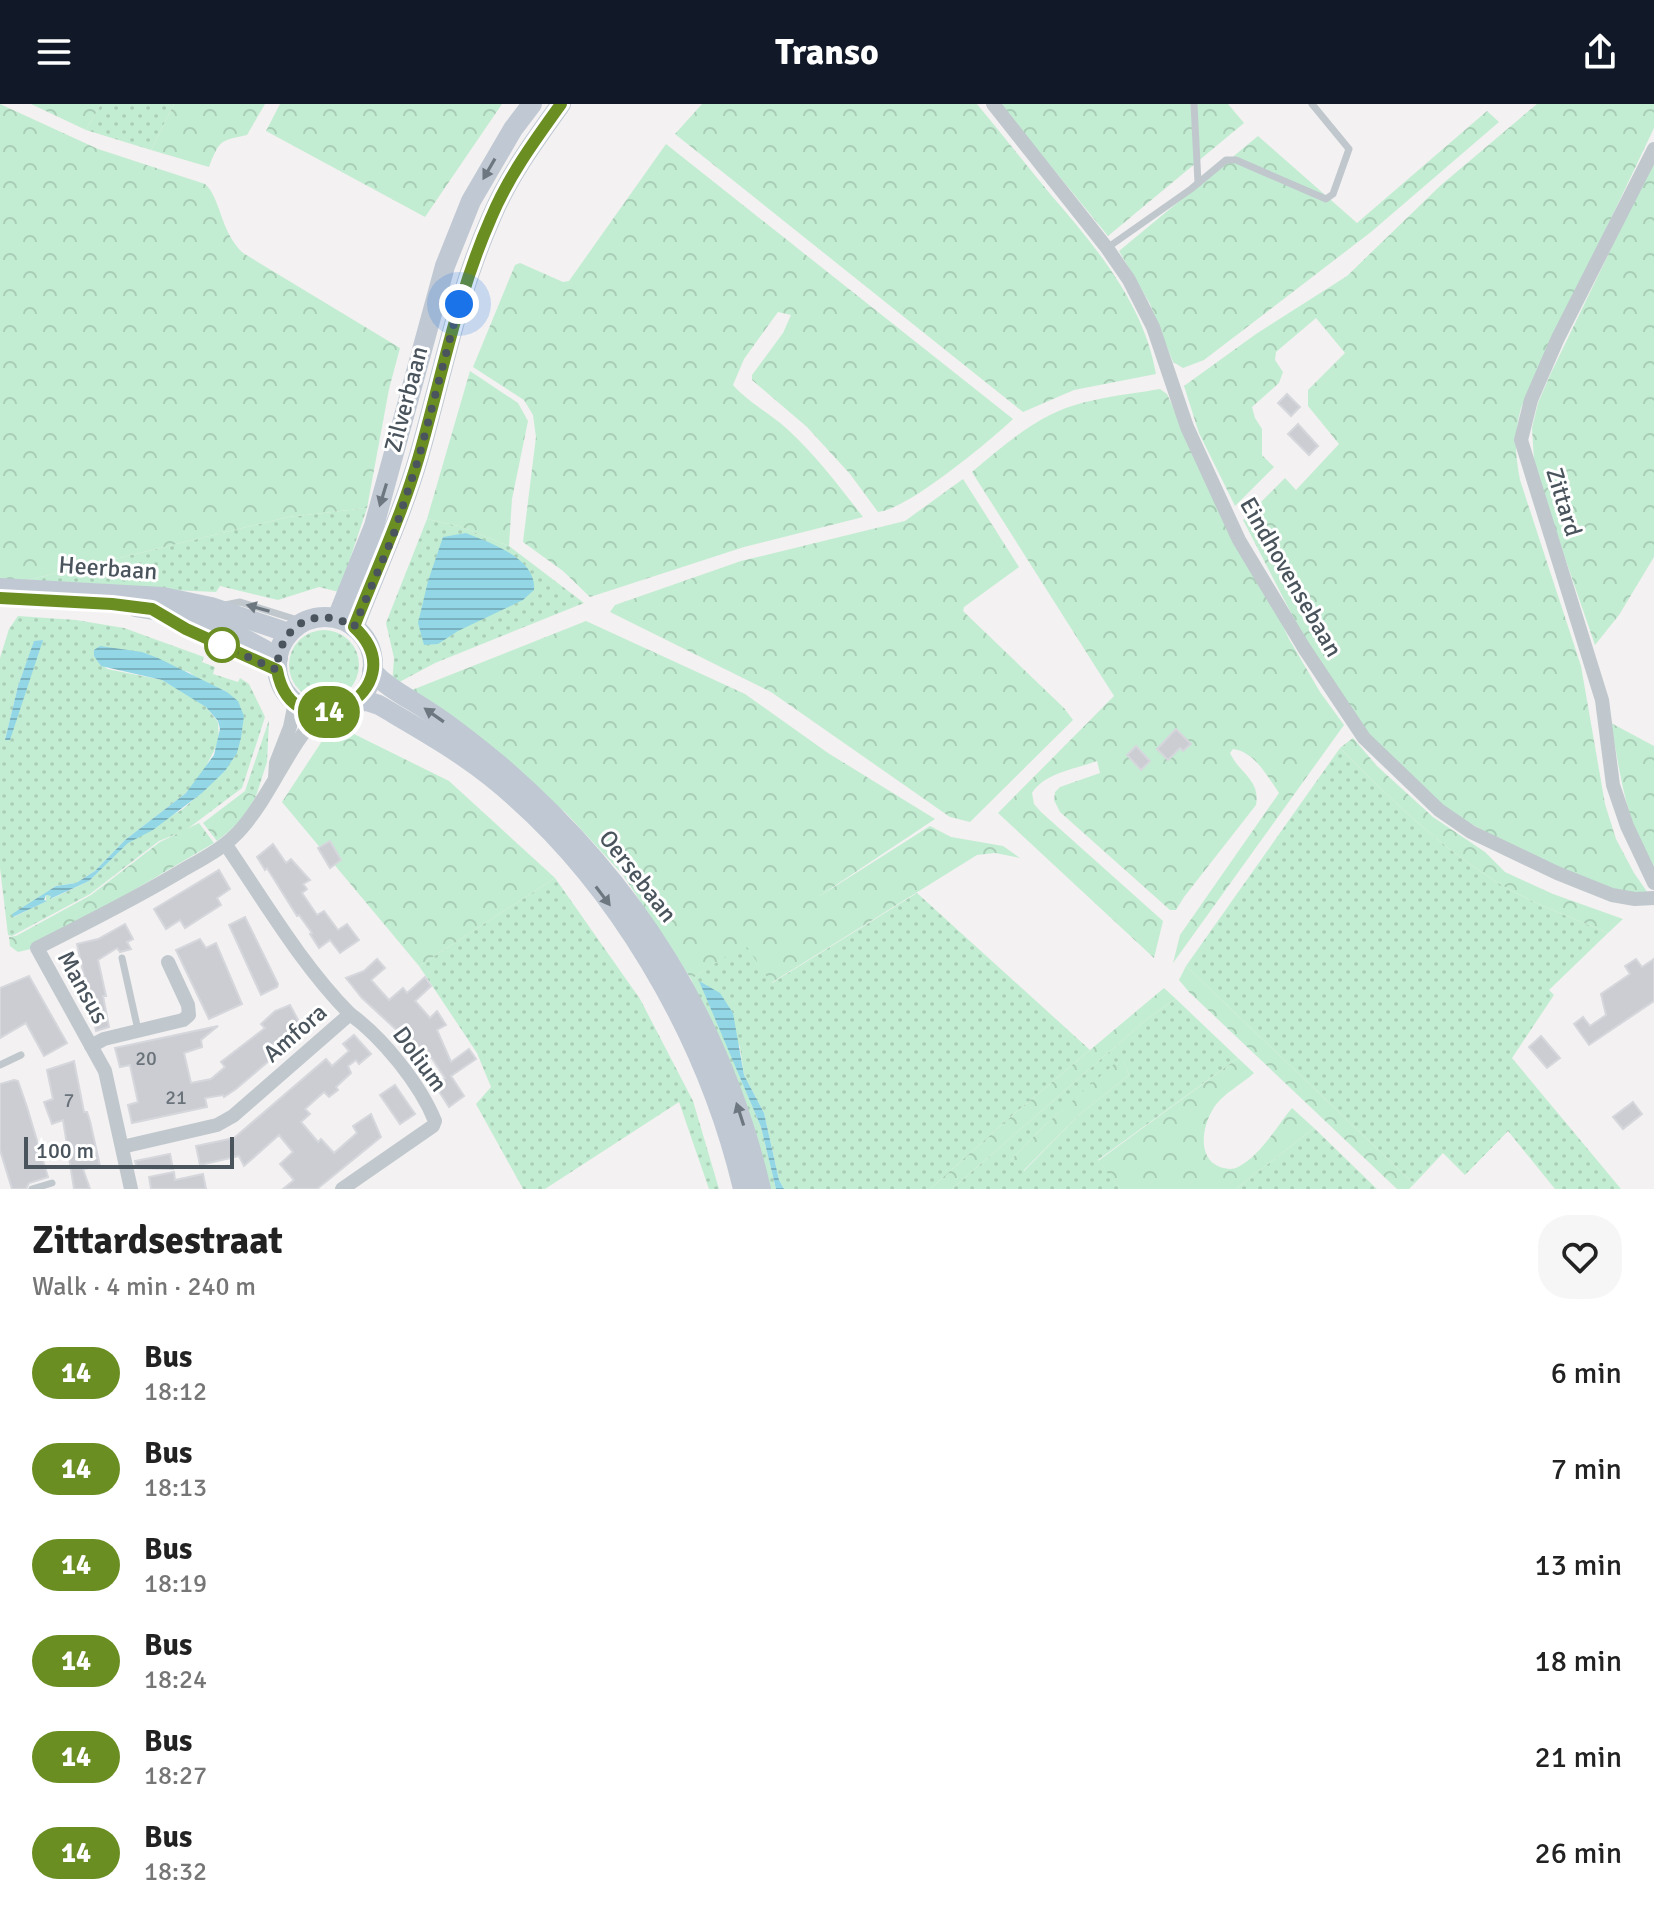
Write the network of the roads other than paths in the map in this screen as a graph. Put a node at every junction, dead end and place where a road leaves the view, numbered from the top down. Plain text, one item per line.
1 (532, 104) edge
2 (561, 104) edge
3 (993, 104) edge
4 (1194, 104) edge
5 (1312, 104) edge
6 (1654, 149) edge
7 (1198, 183) junction
8 (1107, 248) junction
9 (0, 588) edge
10 (0, 598) edge
11 (345, 623) junction
12 (296, 628) junction
13 (278, 664) junction
14 (372, 671) junction
15 (295, 702) junction
16 (355, 702) junction
17 (321, 712) junction
18 (275, 777) junction
19 (226, 845) junction
20 (1654, 883) edge
21 (1654, 898) edge
22 (122, 958) dead end
23 (168, 962) dead end
24 (350, 1014) junction
25 (138, 1031) junction
26 (91, 1046) junction
27 (21, 1055) dead end
28 (0, 1065) edge
29 (122, 1147) junction
30 (52, 1183) dead end
31 (32, 1189) edge
32 (131, 1189) edge
33 (342, 1189) edge
34 (743, 1189) edge
35 (761, 1189) edge

1 -> 11 main road, Zilverbaan
2 - 11 main road, Zilverbaan
3 - 8 street, Eindhovensebaan
4 - 7 lane
5 - 7 lane
6 - 20 street, Zittard
7 - 8 lane
8 - 21 street, Eindhovensebaan
12 -> 9 main road, Heerbaan
10 - 13 main road, Heerbaan
11 - 12 main road
11 - 14 main road
12 - 13 main road
13 - 15 main road
14 - 16 main road
35 -> 14 main road, Oersebaan
15 - 17 main road
15 - 18 street
16 - 17 main road
16 -> 34 main road, Oersebaan
17 - 18 street
18 - 19 street
19 - 24 street, Amfora
19 - 26 street, Mansus
22 - 25 lane
23 - 25 street, Mansus
24 - 29 street, Amfora
24 - 33 street, Dolium
25 - 26 street, Mansus
26 - 29 street, Mansus
27 - 28 lane
29 - 32 street, Mansus
30 - 31 lane

